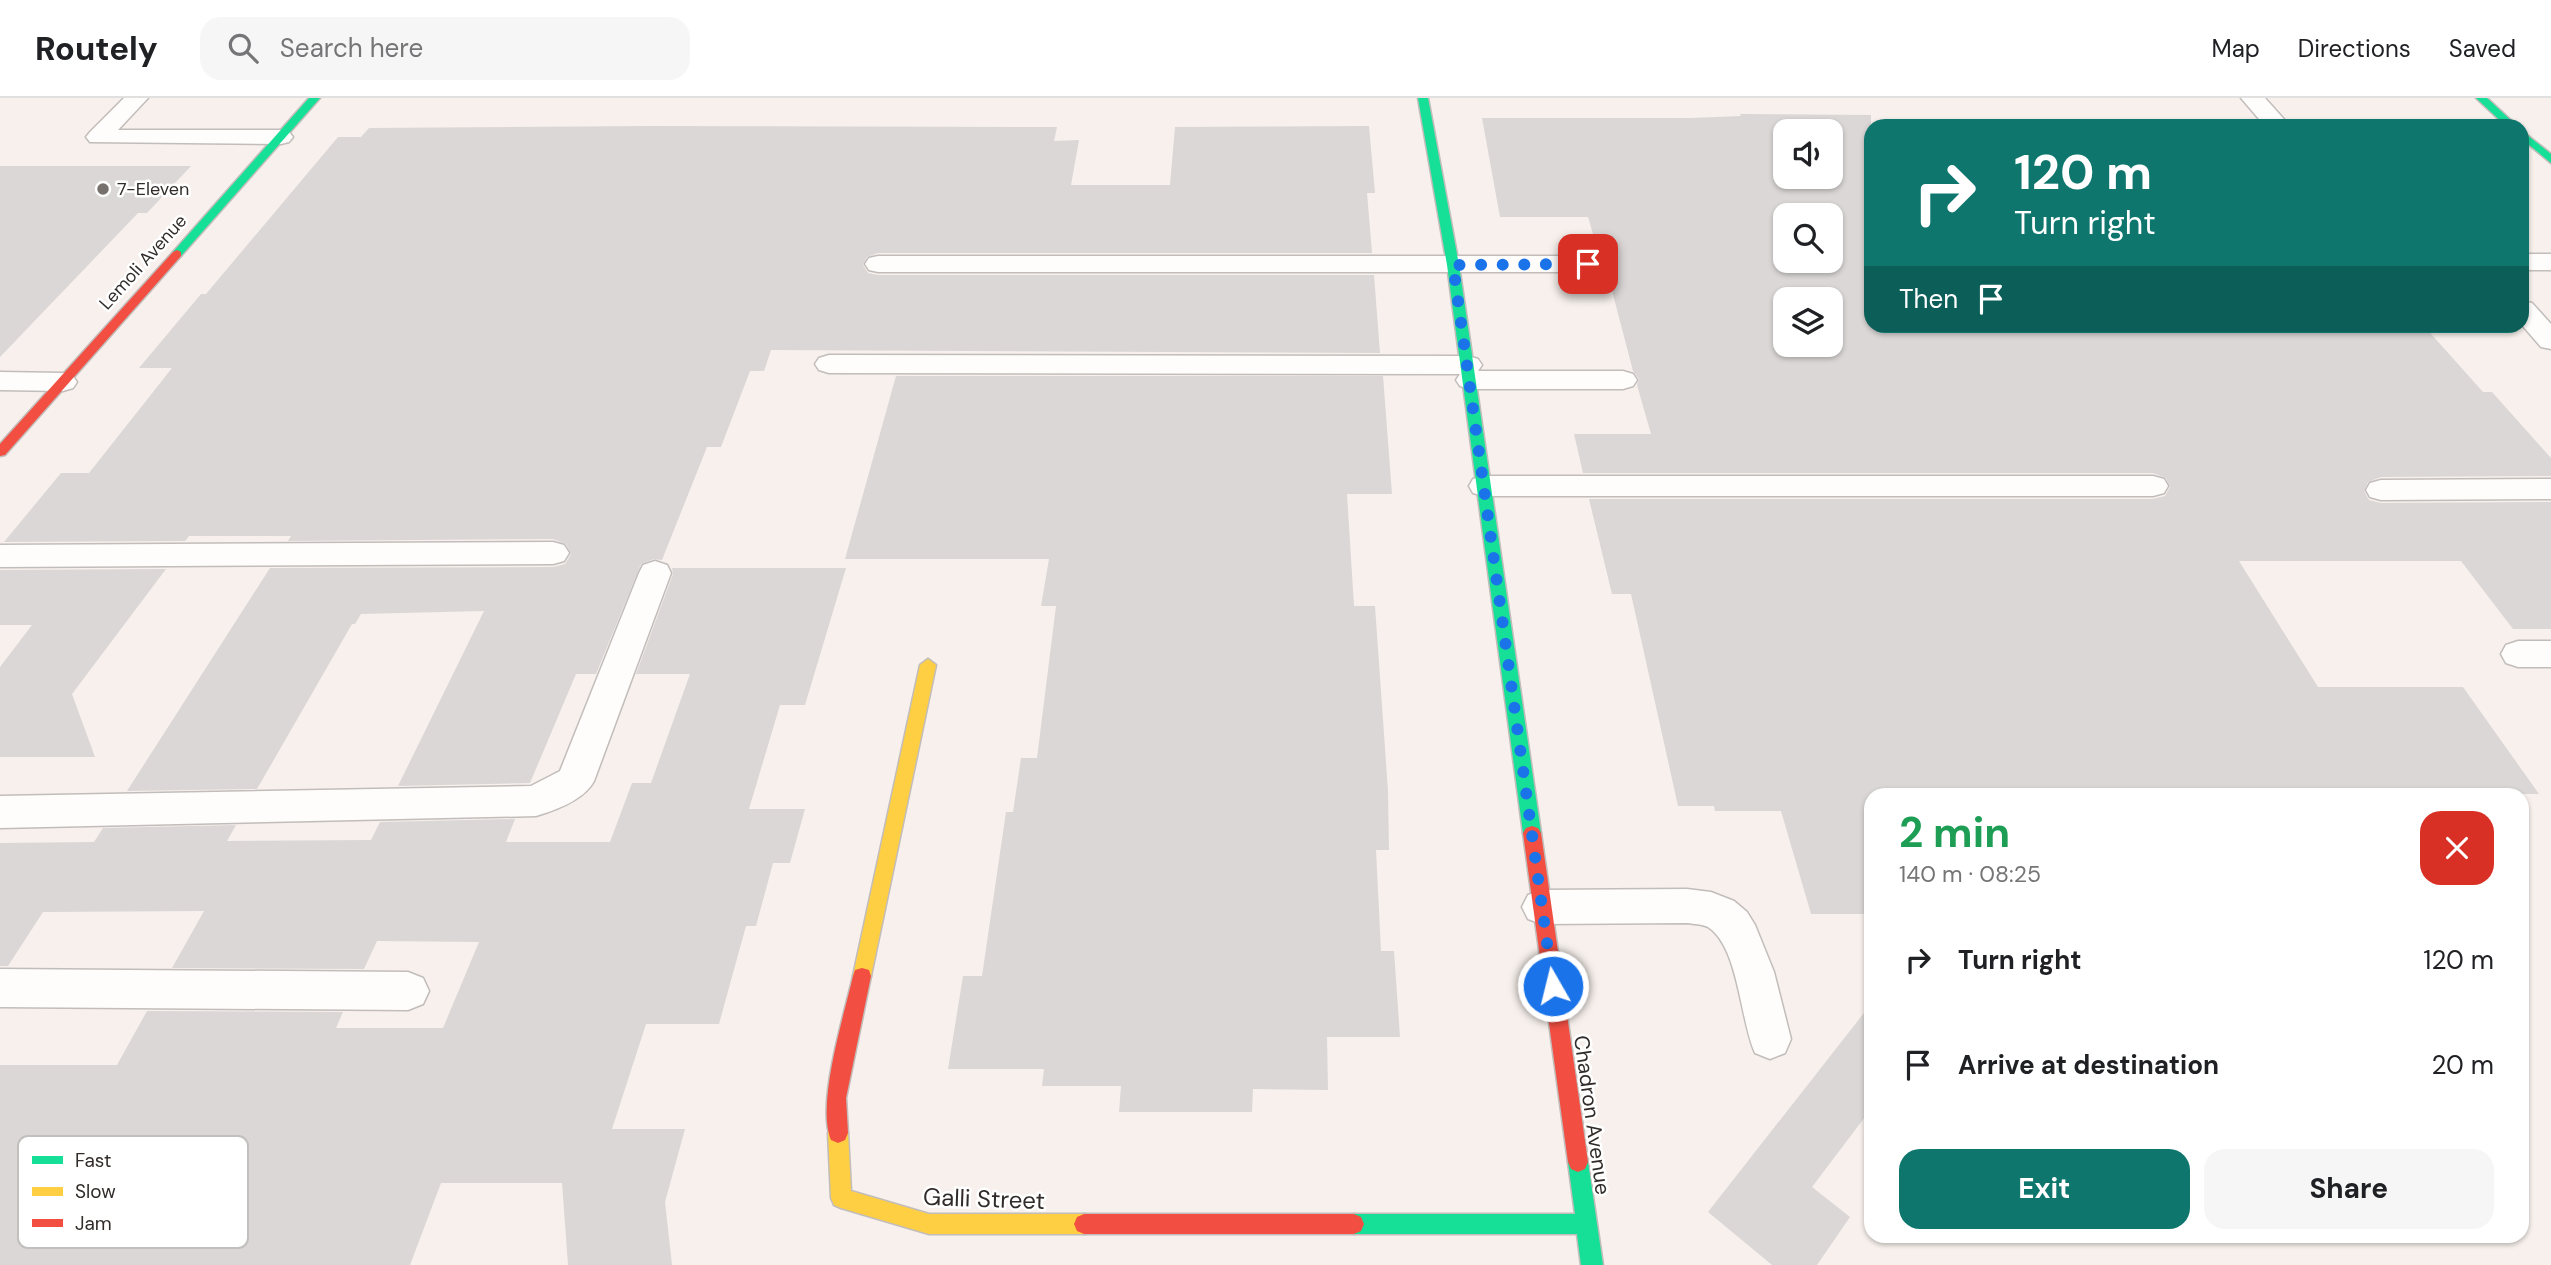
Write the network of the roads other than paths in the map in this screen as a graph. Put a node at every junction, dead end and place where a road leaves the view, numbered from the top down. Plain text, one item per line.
1 (137, 98) edge
2 (315, 98) edge
3 (1423, 98) edge
4 (2252, 98) edge
5 (2481, 98) edge
6 (2272, 119) edge
7 (2504, 119) edge
8 (281, 137) junction
9 (2529, 140) edge
10 (2551, 160) edge
11 (2529, 262) edge
12 (2551, 262) edge
13 (878, 264) dead end
14 (1588, 264) dead end
15 (1453, 265) junction
16 (2529, 317) edge
17 (2551, 341) edge
18 (829, 364) dead end
19 (1469, 373) junction
20 (1623, 380) dead end
21 (0, 381) edge
22 (63, 382) junction
23 (0, 452) edge
24 (1484, 486) junction
25 (2153, 486) dead end
26 (2381, 489) dead end
27 (2551, 489) edge
28 (553, 553) dead end
29 (0, 556) edge
30 (655, 573) dead end
31 (928, 665) dead end
32 (0, 812) edge
33 (1542, 907) junction
34 (0, 988) edge
35 (408, 991) dead end
36 (1770, 1039) dead end
37 (1586, 1224) junction
38 (1592, 1265) edge

1 - 8 lane
2 - 8 street, Lemoli Avenue
3 - 15 street, Chadron Avenue
4 - 6 lane
5 - 7 street
8 - 22 street, Lemoli Avenue
9 - 10 street
11 - 12 lane
13 - 15 lane
14 - 15 lane
15 - 19 street, Chadron Avenue
16 - 17 lane
18 - 19 lane
19 - 20 lane
19 - 24 street, Chadron Avenue
21 - 22 lane
22 - 23 street, Lemoli Avenue
24 - 25 lane
24 - 33 street, Chadron Avenue
26 - 27 lane
28 - 29 lane
30 - 32 lane
31 - 37 street, Galli Street
33 - 36 lane
33 - 37 street, Chadron Avenue
34 - 35 lane
37 - 38 street, Chadron Avenue

